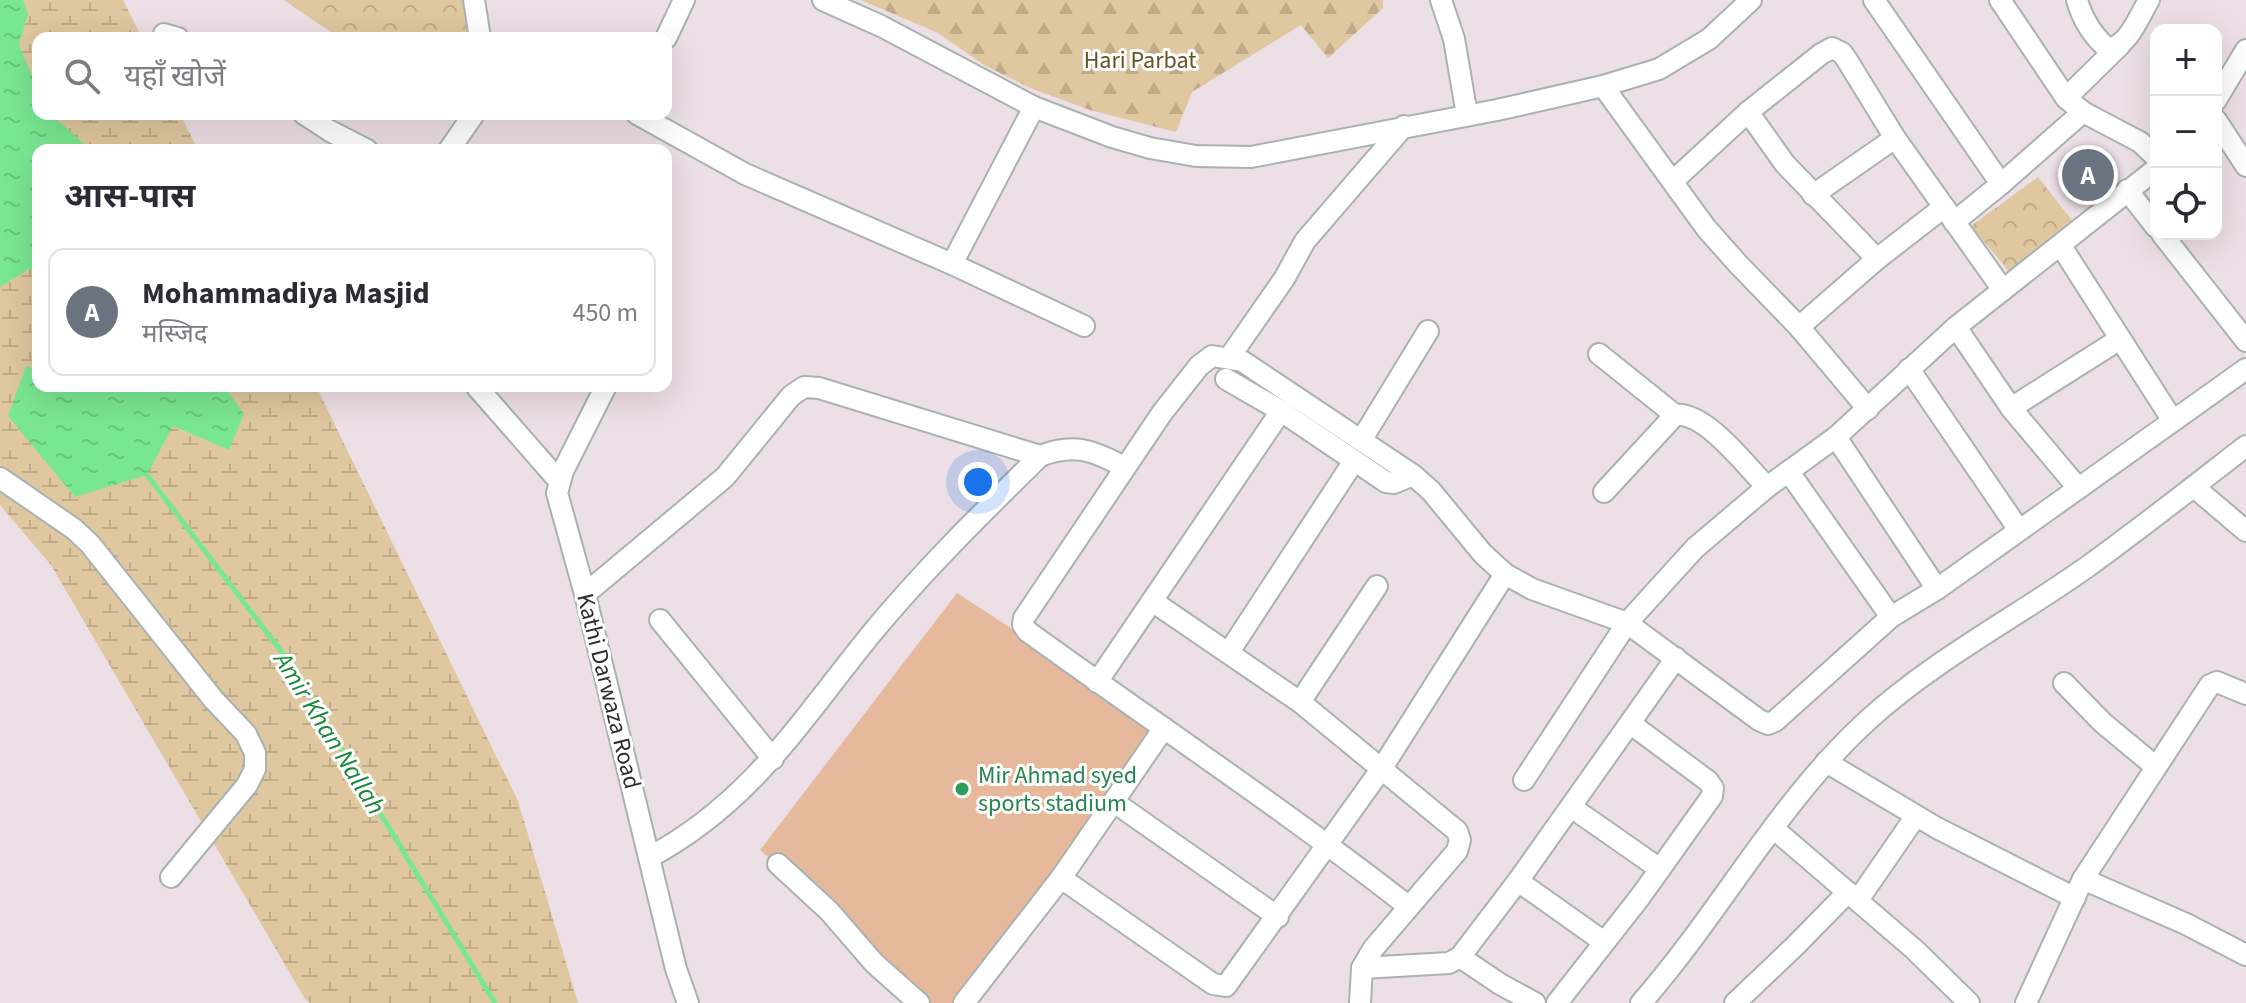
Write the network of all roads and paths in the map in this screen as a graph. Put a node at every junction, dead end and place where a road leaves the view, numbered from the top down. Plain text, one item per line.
1 (474, 0) edge
2 (684, 0) edge
3 (823, 0) edge
4 (1441, 0) edge
5 (1874, 0) edge
6 (2000, 0) edge
7 (2077, 0) edge
8 (2149, 0) edge
9 (1742, 3) edge
10 (479, 32) edge
11 (669, 32) edge
12 (2120, 45) junction
13 (2243, 62) edge
14 (1603, 86) junction
15 (2219, 96) edge
16 (2066, 98) junction
17 (1034, 107) junction
18 (1748, 112) junction
19 (2083, 112) junction
20 (1467, 115) junction
21 (313, 120) edge
22 (470, 120) edge
23 (648, 120) edge
24 (1404, 126) junction
25 (2222, 129) edge
26 (1895, 138) junction
27 (355, 144) edge
28 (453, 144) edge
29 (2150, 152) edge
30 (2246, 166) edge
31 (2150, 173) edge
32 (1673, 181) junction
33 (2001, 184) junction
34 (2127, 190) junction
35 (1813, 195) junction
36 (1949, 214) junction
37 (2150, 219) edge
38 (2167, 240) edge
39 (2061, 246) junction
40 (1877, 259) junction
41 (952, 264) junction
42 (2003, 290) junction
43 (1084, 326) dead end
44 (1799, 327) junction
45 (1956, 327) junction
46 (1428, 331) dead end
47 (2120, 339) junction
48 (2246, 341) edge
49 (1599, 354) dead end
50 (1229, 358) junction
51 (1909, 369) junction
52 (2246, 369) edge
53 (1226, 379) dead end
54 (481, 392) edge
55 (603, 392) edge
56 (2011, 408) junction
57 (1868, 409) junction
58 (1281, 411) junction
59 (1675, 415) junction
60 (2173, 421) junction
61 (1836, 437) junction
62 (1362, 439) junction
63 (2246, 446) edge
64 (1040, 456) junction
65 (1354, 461) junction
66 (1124, 467) junction
67 (1789, 472) junction
68 (1413, 475) junction
69 (0, 478) edge
70 (559, 481) junction
71 (1767, 487) junction
72 (2194, 487) junction
73 (2078, 488) junction
74 (1604, 492) dead end
75 (2019, 530) junction
76 (2246, 531) edge
77 (1505, 574) junction
78 (1377, 586) dead end
79 (1937, 589) junction
80 (585, 594) junction
81 (1152, 601) junction
82 (1891, 617) junction
83 (660, 620) dead end
84 (1627, 623) junction
85 (1229, 652) junction
86 (1676, 658) junction
87 (1097, 682) junction
88 (2064, 683) dead end
89 (2246, 694) edge
90 (1300, 702) junction
91 (1631, 724) junction
92 (1164, 728) junction
93 (773, 759) junction
94 (1826, 762) junction
95 (2156, 767) junction
96 (1382, 768) junction
97 (1524, 780) dead end
98 (1114, 802) junction
99 (1571, 807) junction
100 (1916, 816) junction
101 (1773, 828) junction
102 (1329, 844) junction
103 (650, 857) junction
104 (778, 864) dead end
105 (1660, 869) junction
106 (171, 877) dead end
107 (1061, 878) junction
108 (2083, 879) junction
109 (1518, 881) junction
110 (1853, 896) junction
111 (2075, 898) junction
112 (1408, 906) junction
113 (1278, 917) junction
114 (1604, 942) junction
115 (2246, 955) edge
116 (1460, 957) junction
117 (1362, 968) junction
118 (688, 1003) edge
119 (919, 1003) edge
120 (964, 1003) edge
121 (1360, 1003) edge
122 (1535, 1003) edge
123 (1557, 1003) edge
124 (1641, 1003) edge
125 (1735, 1003) edge
126 (1969, 1003) edge
127 (2026, 1003) edge

1 - 10 street
2 - 11 street
3 - 17 street
4 - 20 street
5 - 33 street
6 - 16 street
7 - 12 street
8 - 12 street
9 - 14 street
12 - 16 street
13 - 15 street
14 - 20 street
14 - 32 street
16 - 19 street
17 - 24 street
17 - 41 street
18 - 26 street
18 - 32 street
18 - 35 street
19 - 29 street
19 - 33 street
20 - 24 street
21 - 27 street
22 - 28 street
23 - 41 street
24 - 50 street
25 - 30 street
26 - 35 street
26 - 36 street
31 - 34 street
32 - 44 street
33 - 36 street
34 - 37 street
34 - 39 street
35 - 40 street
36 - 40 street
36 - 42 street
38 - 48 street
39 - 42 street
39 - 47 street
40 - 44 street
41 - 43 street
42 - 45 street
44 - 57 street
45 - 51 street
45 - 56 street
46 - 62 street
47 - 56 street
47 - 60 street
49 - 59 street
50 - 62 street
50 - 66 street
51 - 57 street
51 - 75 street
52 - 60 street
53 - 58 street
54 - 70 street
55 - 70 street
56 - 73 street
57 - 61 street
58 - 65 street
58 - 81 street
59 - 71 street
59 - 74 street
60 - 73 street
61 - 67 street
61 - 79 street
62 - 68 street
63 - 72 street
64 - 66 street
64 - 80 street
64 - 93 street
65 - 68 street
65 - 85 street
66 - 87 street
67 - 71 street
67 - 82 street
68 - 77 street
69 - 106 street
70 - 80 street, Kathi Darwaza Road
71 - 84 street
72 - 76 street
72 - 94 street
73 - 75 street
75 - 79 street
77 - 84 street
77 - 96 street
78 - 90 street
79 - 82 street
80 - 103 street, Kathi Darwaza Road
81 - 85 street
81 - 87 street
82 - 86 street
83 - 93 street
84 - 86 street
84 - 97 street
85 - 90 street
86 - 91 street
87 - 92 street
88 - 95 street
89 - 95 street
90 - 96 street
91 - 99 street
91 - 105 street
92 - 98 street
92 - 102 street
93 - 103 street
94 - 100 street
94 - 101 street
95 - 108 street
96 - 102 street
96 - 112 street
98 - 107 street
98 - 113 street
99 - 105 street
99 - 109 street
100 - 110 street
100 - 111 street
101 - 110 street
101 - 124 street
102 - 112 street
102 - 113 street
103 - 118 street, Kathi Darwaza Road
104 - 119 street
105 - 114 street
107 - 113 street
107 - 120 street
108 - 111 street
108 - 115 street
109 - 114 street
109 - 116 street
110 - 125 street
110 - 126 street
111 - 127 street
112 - 117 street
114 - 123 street
116 - 117 street
116 - 122 street
117 - 121 street

